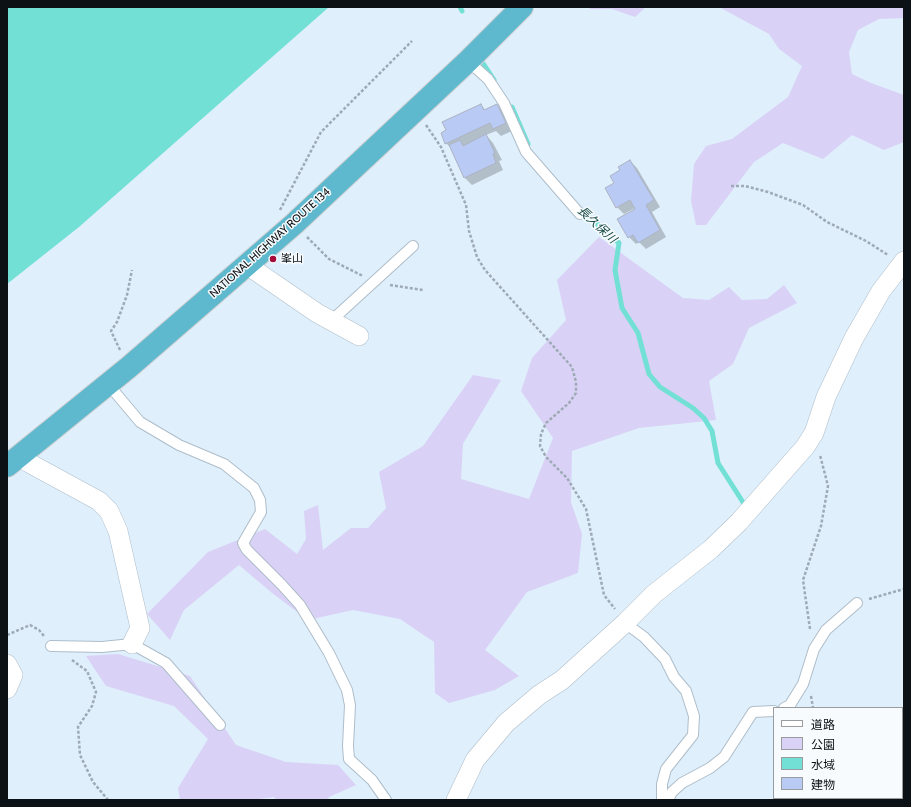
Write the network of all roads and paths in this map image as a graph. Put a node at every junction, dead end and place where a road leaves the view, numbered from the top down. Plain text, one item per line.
1 (522, 7) edge
2 (412, 41) dead end
3 (468, 61) junction
4 (416, 110) junction
5 (731, 186) dead end
6 (580, 214) dead end
7 (287, 231) junction
8 (413, 246) dead end
9 (903, 262) edge
10 (247, 265) junction
11 (132, 270) dead end
12 (374, 281) junction
13 (423, 290) dead end
14 (331, 321) junction
15 (359, 336) dead end
16 (129, 367) junction
17 (108, 384) junction
18 (814, 433) junction
19 (14, 460) edge
20 (904, 590) edge
21 (604, 595) dead end
22 (857, 603) joint
23 (625, 623) junction
24 (7, 635) edge
25 (132, 644) junction
26 (52, 646) junction
27 (814, 649) junction
28 (7, 664) edge
29 (7, 689) edge
30 (786, 707) edge
31 (773, 711) edge
32 (220, 725) dead end
33 (108, 800) edge
34 (386, 800) edge
35 (456, 800) edge
36 (662, 800) edge
37 (668, 800) edge

1 - 3 highway, NATIONAL HIGHWAY ROUTE 134
2 - 7 path
3 - 4 highway, NATIONAL HIGHWAY ROUTE 134
3 - 6 lane
4 - 7 highway, NATIONAL HIGHWAY ROUTE 134
4 - 21 path
5 - 9 path
7 - 10 highway, NATIONAL HIGHWAY ROUTE 134
7 - 12 path
8 - 12 lane
9 - 18 street
10 - 14 street
10 - 16 highway, NATIONAL HIGHWAY ROUTE 134
11 - 16 path
12 - 13 path
12 - 14 lane
14 - 15 street
16 - 17 highway, NATIONAL HIGHWAY ROUTE 134
17 - 19 highway, NATIONAL HIGHWAY ROUTE 134
17 - 34 lane
18 - 23 street
18 - 27 path
19 - 25 street
20 - 22 path
22 - 27 lane
23 - 35 street
23 - 36 lane
24 - 26 path
25 - 26 lane
25 - 32 lane
26 - 33 path
27 - 30 lane
28 - 29 street
31 - 37 lane

